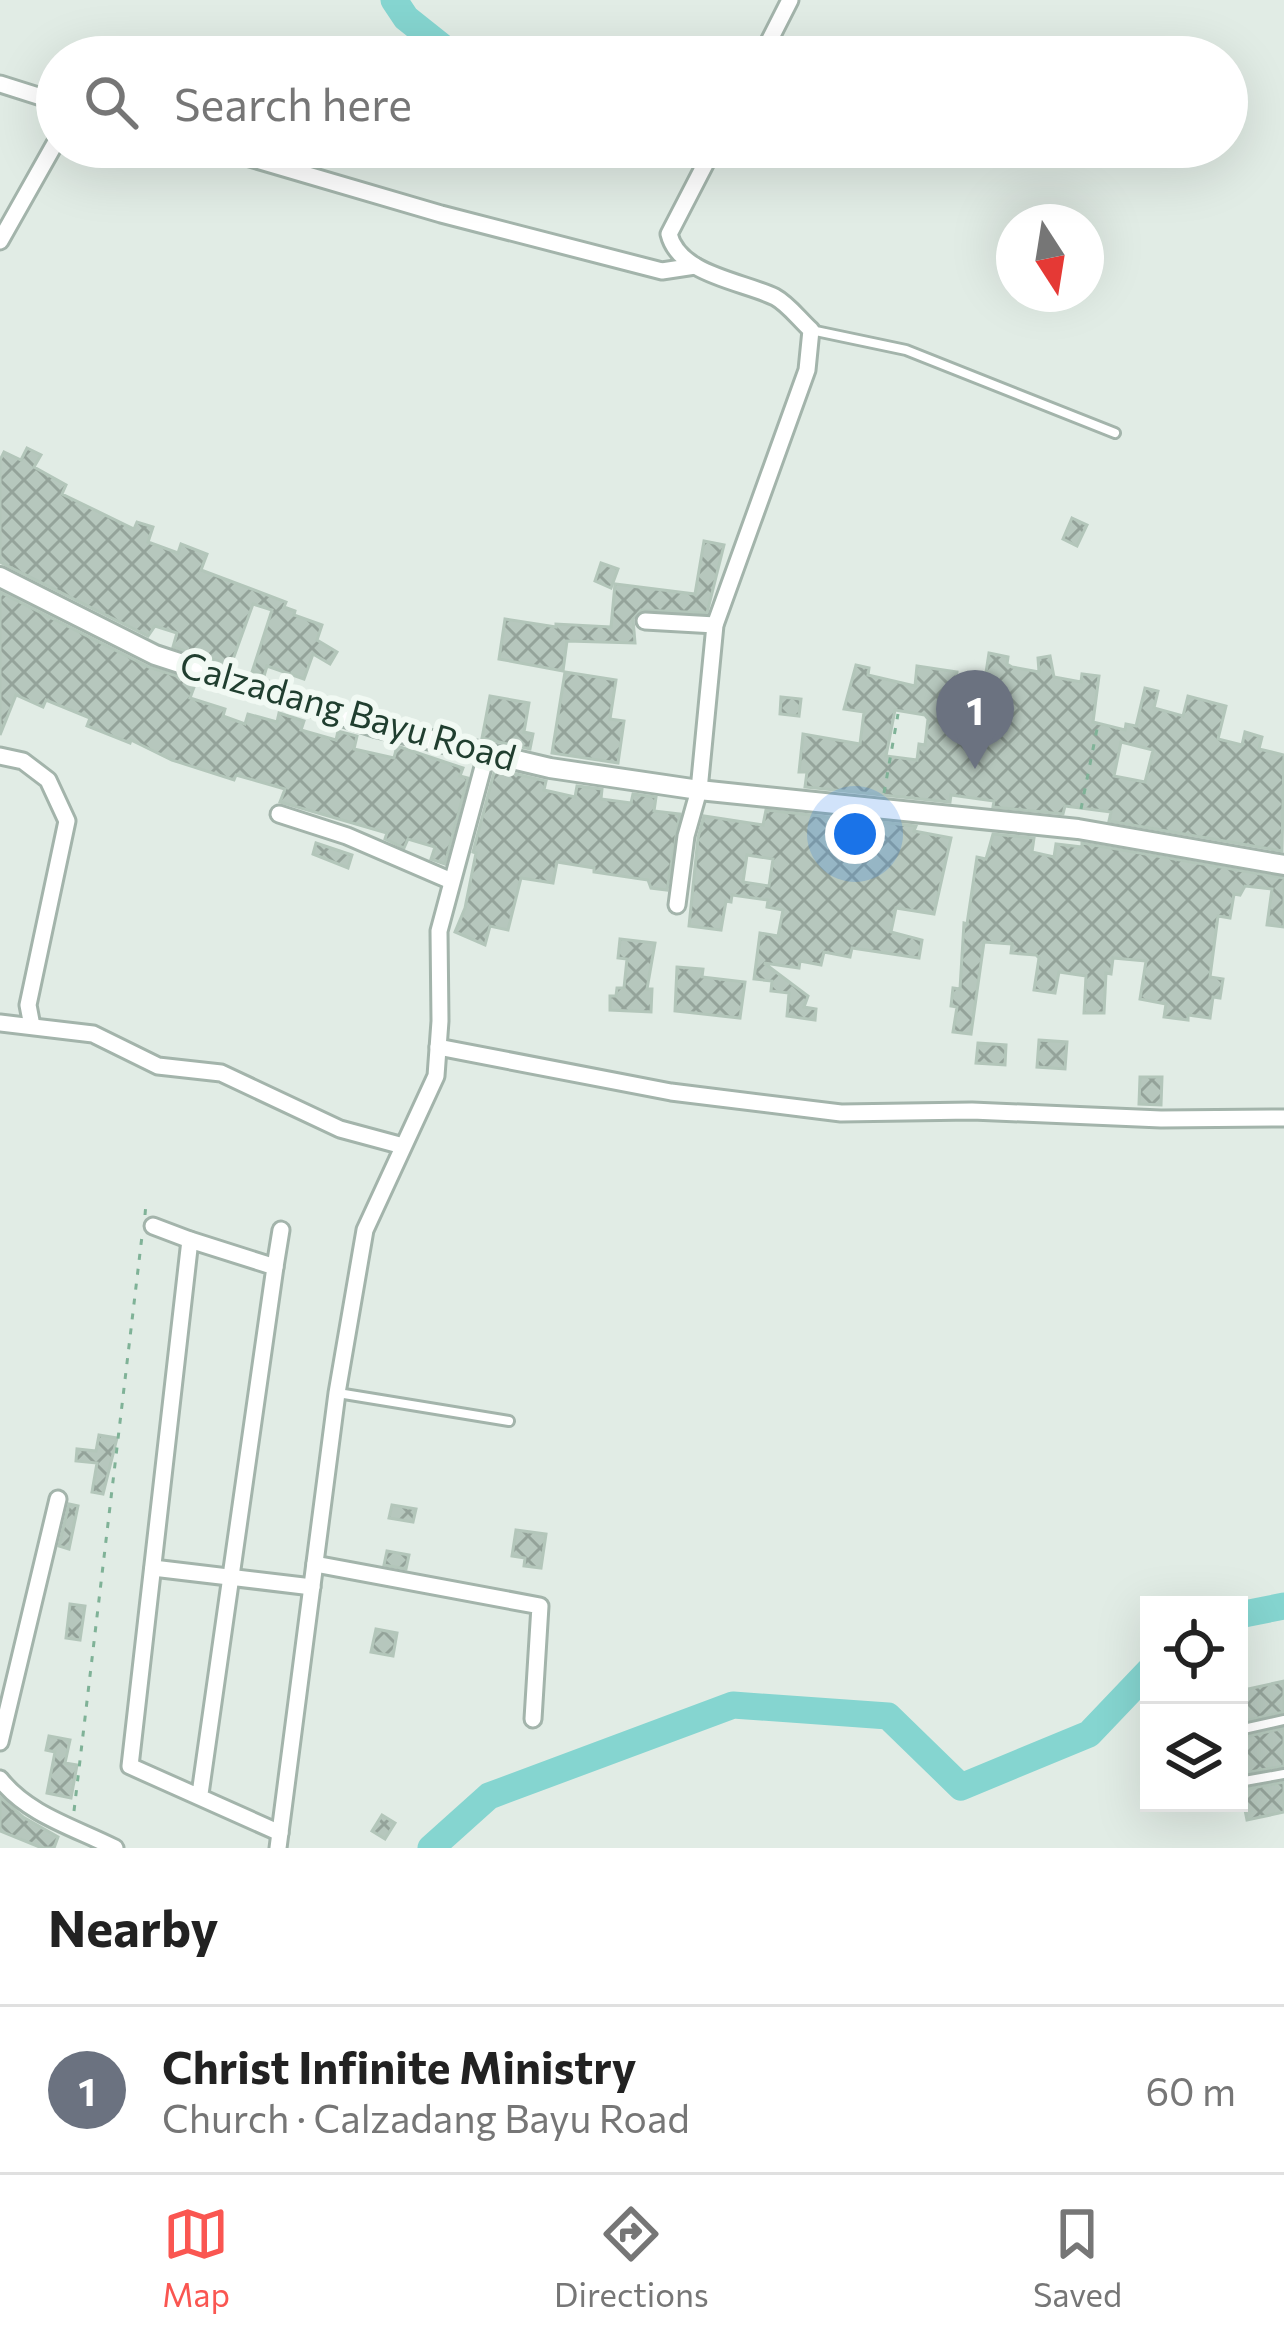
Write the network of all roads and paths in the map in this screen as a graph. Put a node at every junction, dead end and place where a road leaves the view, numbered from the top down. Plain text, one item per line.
1 (790, 0) edge
2 (771, 36) edge
3 (0, 84) edge
4 (36, 95) edge
5 (41, 168) edge
6 (284, 168) edge
7 (703, 168) edge
8 (0, 241) edge
9 (695, 266) junction
10 (811, 330) junction
11 (1115, 433) dead end
12 (0, 578) edge
13 (645, 621) dead end
14 (716, 626) junction
15 (898, 714) dead end
16 (1099, 724) dead end
17 (487, 752) junction
18 (0, 756) edge
19 (699, 790) junction
20 (882, 807) junction
21 (279, 814) dead end
22 (1078, 829) junction
23 (1284, 863) edge
24 (449, 880) junction
25 (677, 905) dead end
26 (0, 1023) edge
27 (32, 1026) junction
28 (438, 1048) junction
29 (1284, 1118) edge
30 (403, 1146) junction
31 (146, 1203) dead end
32 (153, 1226) dead end
33 (281, 1230) dead end
34 (190, 1240) junction
35 (275, 1267) junction
36 (337, 1393) junction
37 (509, 1421) dead end
38 (58, 1499) dead end
39 (315, 1564) junction
40 (153, 1568) junction
41 (233, 1577) junction
42 (311, 1587) junction
43 (532, 1719) dead end
44 (1284, 1720) edge
45 (1248, 1728) edge
46 (0, 1742) edge
47 (1284, 1774) edge
48 (0, 1779) edge
49 (1248, 1780) edge
50 (200, 1794) junction
51 (72, 1830) junction
52 (279, 1841) edge
53 (96, 1844) edge
54 (116, 1848) edge

1 - 2 street
3 - 4 street
5 - 8 street
6 - 9 street
7 - 9 street
9 - 10 street
10 - 11 lane
10 - 14 street
12 - 17 street, Calzadang Bayu Road
13 - 14 street
14 - 19 street
15 - 20 path
16 - 22 path
17 - 19 street, Calzadang Bayu Road
17 - 24 street
18 - 27 street
19 - 20 street, Calzadang Bayu Road
19 - 25 street
20 - 22 street, Calzadang Bayu Road
21 - 24 street
22 - 23 street, Calzadang Bayu Road
24 - 28 street
26 - 27 street
27 - 30 street
28 - 29 street
28 - 30 street
30 - 36 street
31 - 51 path
32 - 34 street
33 - 35 street
34 - 35 street
34 - 40 street
35 - 41 street
36 - 37 lane
36 - 39 street
38 - 46 street
39 - 42 street
39 - 43 street
40 - 41 street
40 - 50 street
41 - 42 street
41 - 50 street
42 - 52 street
44 - 45 lane
47 - 49 lane
48 - 51 street
50 - 52 street
51 - 53 street
53 - 54 street

